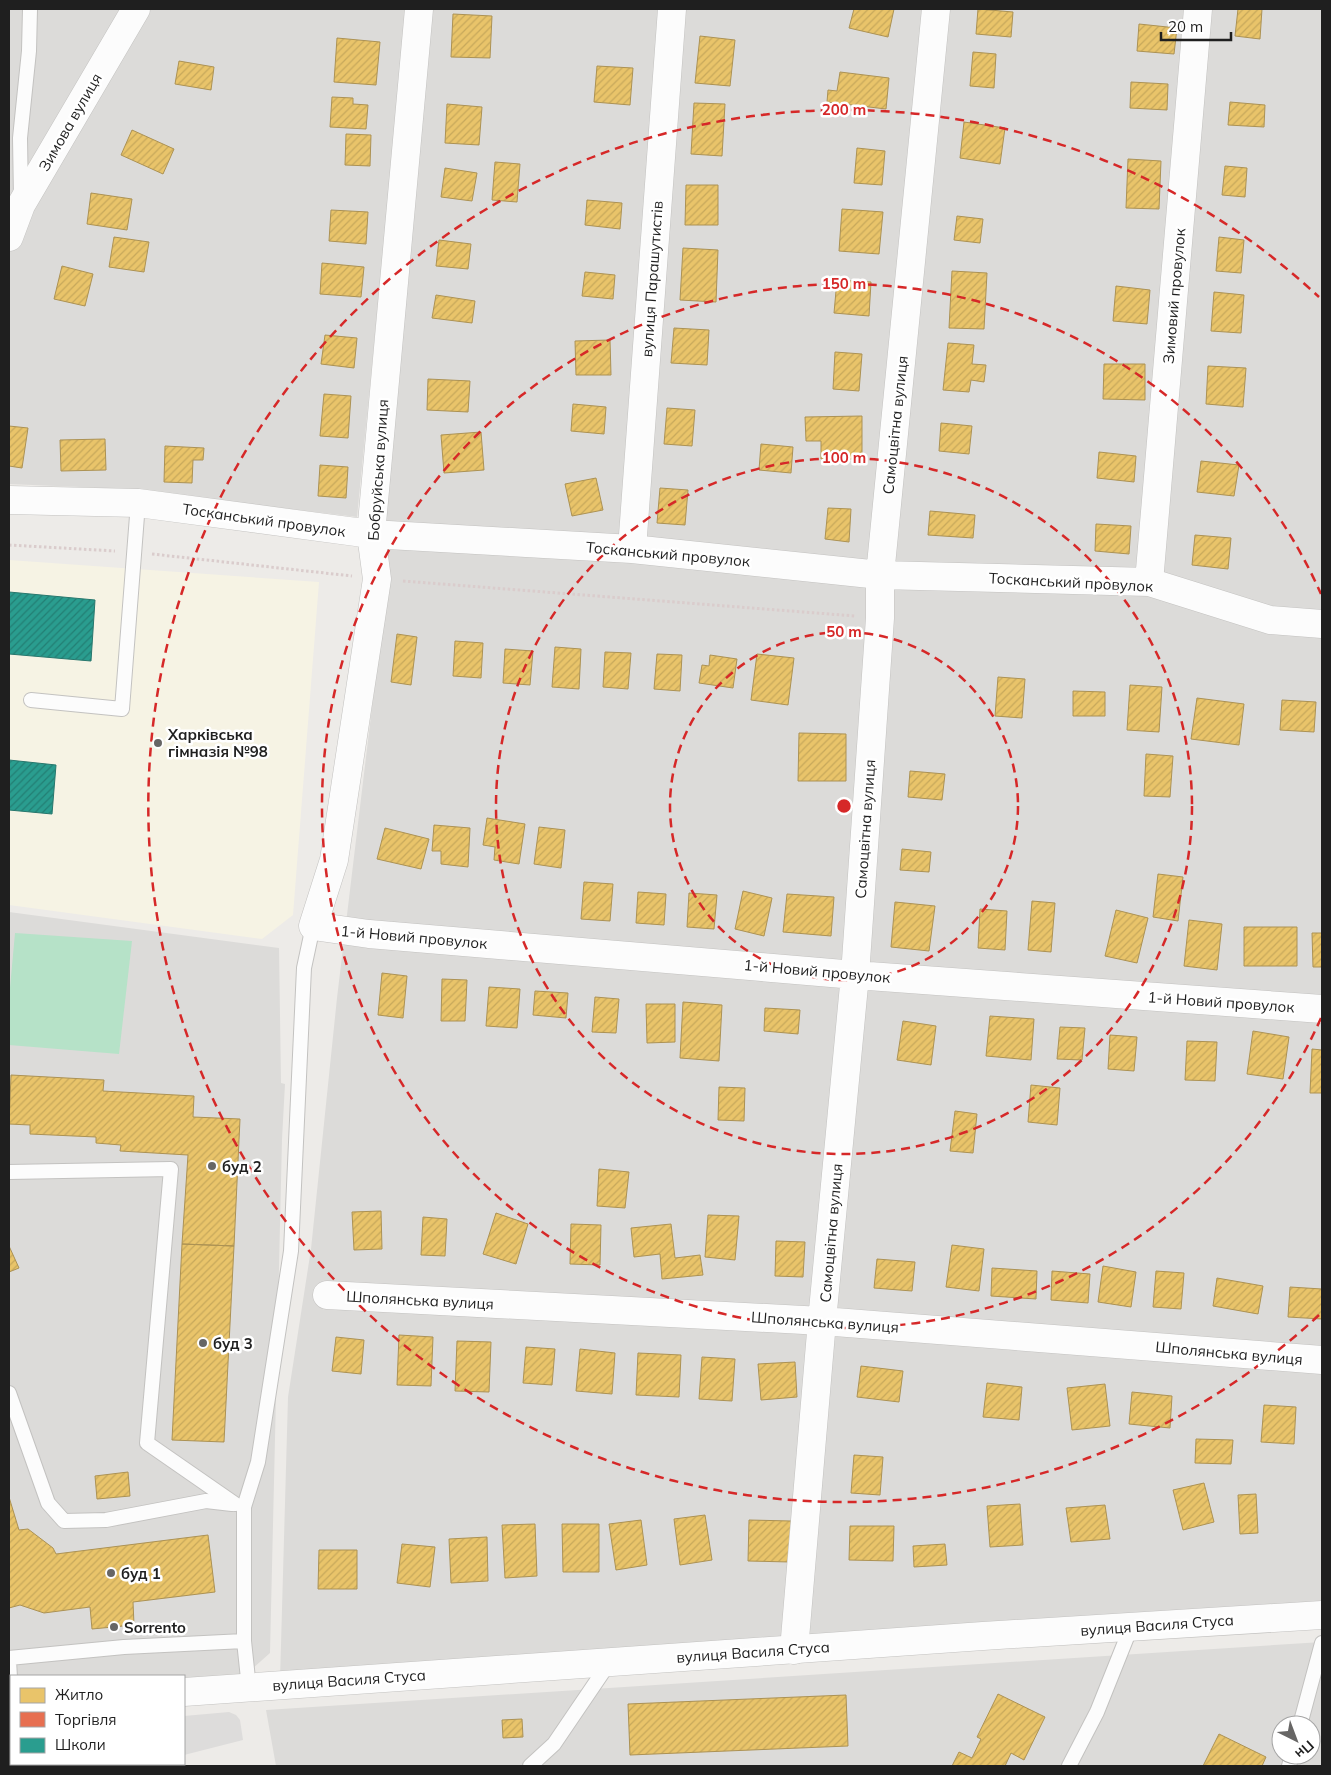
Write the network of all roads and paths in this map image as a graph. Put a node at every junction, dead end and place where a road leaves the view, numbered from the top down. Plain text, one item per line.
1 (30, 9) edge
2 (136, 9) edge
3 (419, 9) edge
4 (672, 9) edge
5 (936, 9) edge
6 (1198, 9) edge
7 (21, 205) junction
8 (9, 237) edge
9 (9, 500) edge
10 (138, 503) junction
11 (371, 534) junction
12 (9, 544) edge
13 (632, 549) junction
14 (135, 552) junction
15 (880, 575) junction
16 (377, 578) junction
17 (1149, 582) junction
18 (880, 618) junction
19 (1322, 624) edge
20 (31, 700) dead end
21 (313, 926) junction
22 (856, 975) junction
23 (1322, 1009) edge
24 (9, 1172) edge
25 (327, 1295) dead end
26 (822, 1321) junction
27 (1322, 1360) edge
28 (9, 1393) edge
29 (240, 1506) junction
30 (1322, 1615) edge
31 (1131, 1627) junction
32 (244, 1641) junction
33 (1322, 1643) edge
34 (794, 1650) junction
35 (9, 1659) edge
36 (610, 1662) junction
37 (10, 1676) edge
38 (249, 1688) junction
39 (185, 1692) edge
40 (1303, 1715) edge
41 (530, 1766) edge
42 (1069, 1766) edge

1 - 7 lane
2 - 7 street, Зимова вулиця
3 - 11 street, Бобруйська вулиця
4 - 13 street, вулиця Парашутистів
5 - 15 street, Самоцвітна вулиця
6 - 17 street, Зимовий провулок
7 - 8 street, Зимова вулиця
9 - 10 street, Тосканський провулок
10 - 11 street, Тосканський провулок
10 - 14 lane
11 - 13 street, Тосканський провулок
11 - 16 street, Бобруйська вулиця
12 - 14 path
13 - 15 street, Тосканський провулок
14 - 16 path
14 - 20 lane
15 - 17 street, Тосканський провулок
15 - 18 street, Самоцвітна вулиця
16 - 18 path
16 - 21 street, Бобруйська вулиця
17 - 19 street, Тосканський провулок
18 - 22 street, Самоцвітна вулиця
21 - 22 street, 1-й Новий провулок
21 - 29 lane
22 - 23 street, 1-й Новий провулок
22 - 26 street, Самоцвітна вулиця
24 - 29 lane
25 - 26 street, Шполянська вулиця
26 - 27 street, Шполянська вулиця
26 - 34 street, Самоцвітна вулиця
28 - 29 lane
29 - 32 lane
30 - 31 street, вулиця Василя Стуса
31 - 34 street, вулиця Василя Стуса
31 - 42 lane
32 - 35 lane
32 - 38 lane
33 - 40 lane
34 - 36 street, вулиця Василя Стуса
35 - 37 lane
36 - 38 street, вулиця Василя Стуса
36 - 41 lane
38 - 39 street, вулиця Василя Стуса

